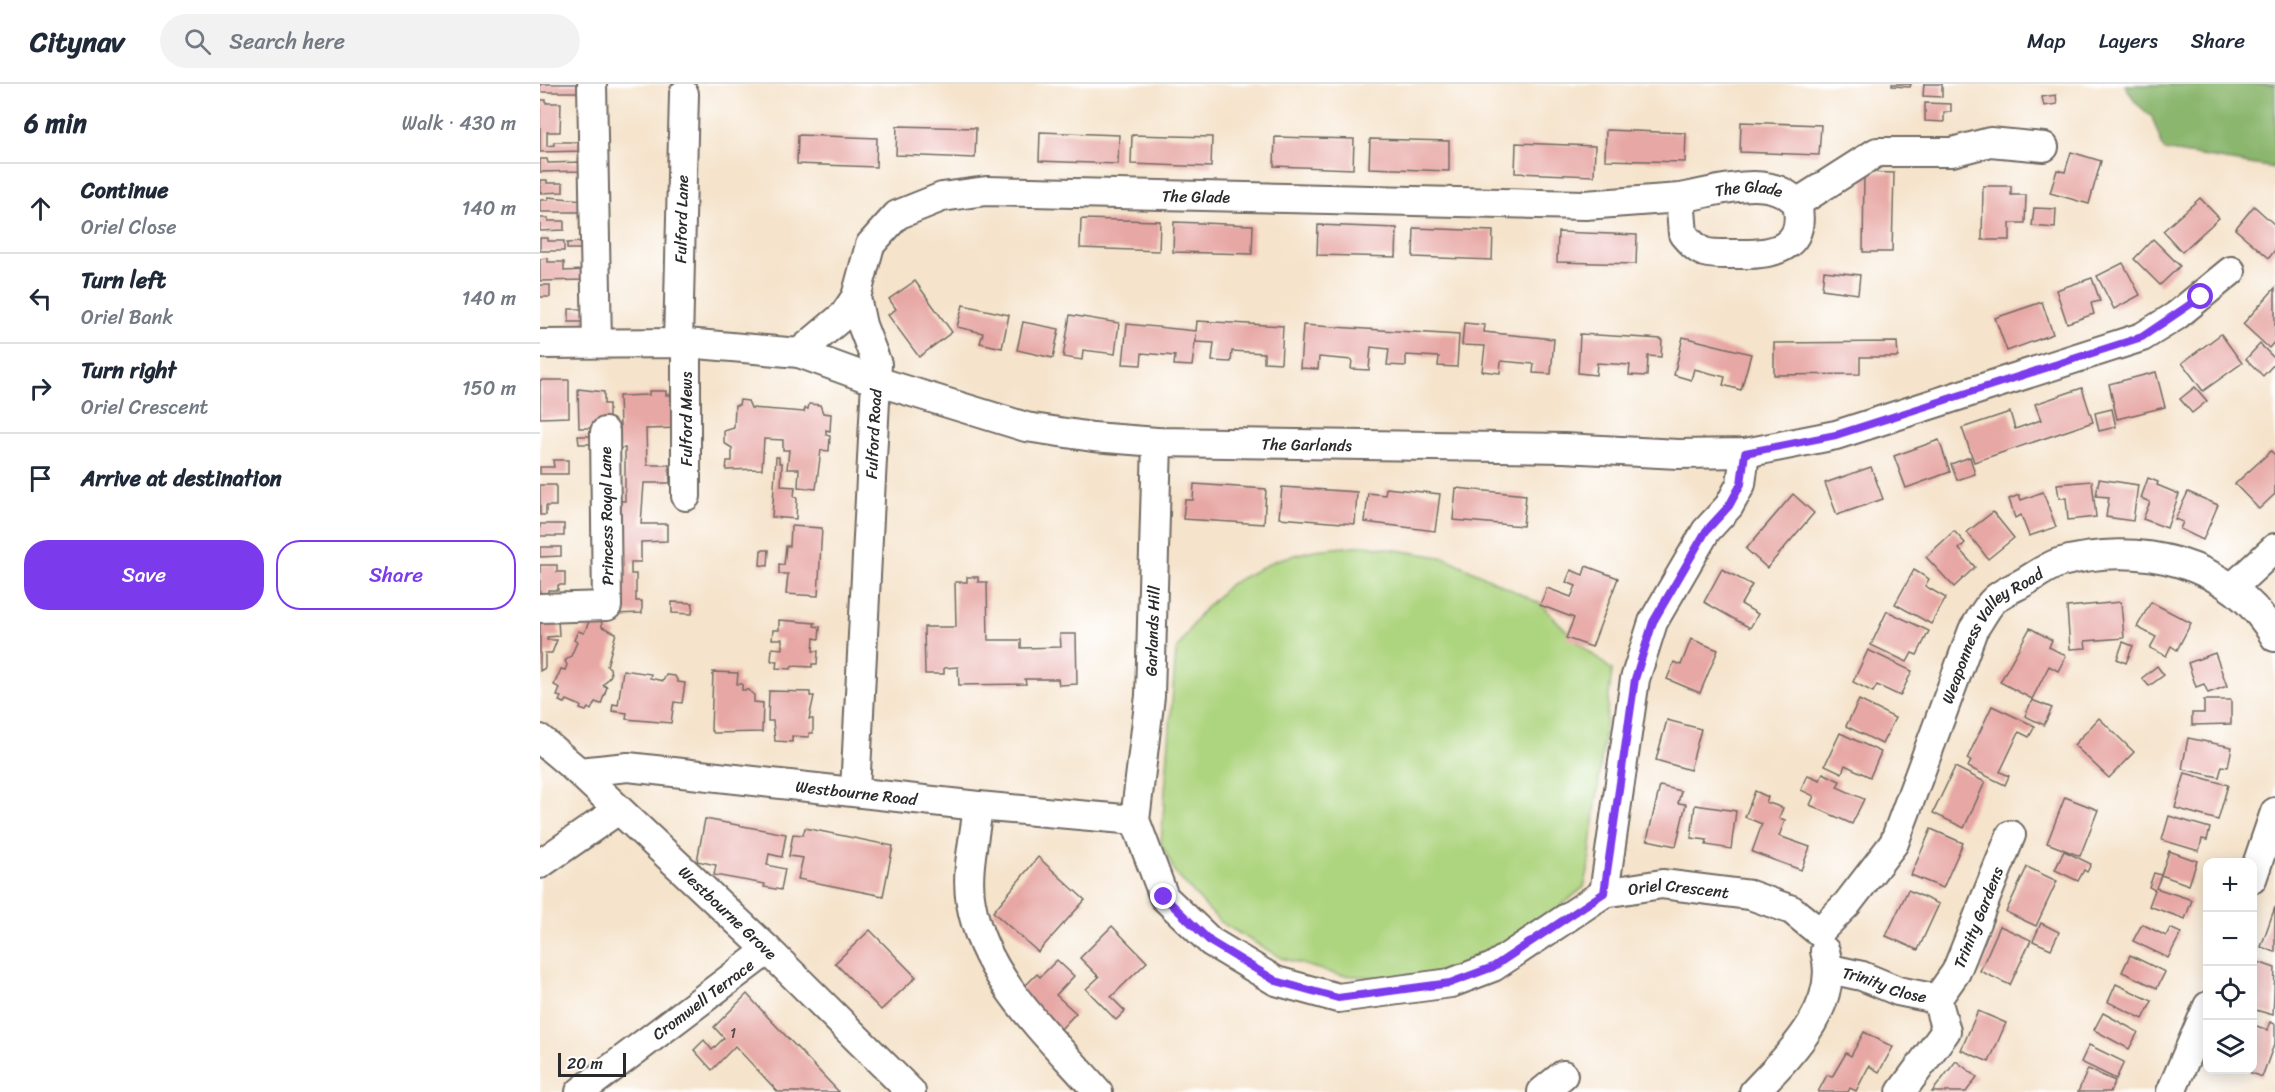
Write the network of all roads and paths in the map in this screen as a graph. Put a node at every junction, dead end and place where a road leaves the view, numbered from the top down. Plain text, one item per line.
1 (592, 84) edge
2 (684, 94) dead end
3 (2044, 147) dead end
4 (1680, 198) junction
5 (1797, 202) junction
6 (2230, 271) dead end
7 (856, 297) junction
8 (597, 343) junction
9 (682, 343) junction
10 (540, 344) edge
11 (799, 354) junction
12 (876, 381) junction
13 (605, 432) dead end
14 (1157, 442) junction
15 (1745, 453) junction
16 (686, 495) dead end
17 (2275, 548) edge
18 (2232, 588) junction
19 (540, 608) edge
20 (2275, 637) edge
21 (540, 739) edge
22 (579, 772) junction
23 (855, 791) junction
24 (978, 806) junction
25 (618, 810) junction
26 (2275, 812) edge
27 (1135, 820) junction
28 (2011, 835) dead end
29 (540, 864) edge
30 (2257, 867) edge
31 (1604, 893) junction
32 (1820, 932) junction
33 (768, 950) junction
34 (1830, 969) junction
35 (1938, 999) junction
36 (2203, 1018) edge
37 (595, 1088) edge
38 (911, 1092) edge
39 (1098, 1092) edge
40 (1754, 1092) edge
41 (1901, 1092) edge
42 (2171, 1092) edge

1 - 8 street
2 - 9 street, Fulford Lane
3 - 5 street
4 - 5 street, The Glade
4 - 5 street, The Glade
4 - 7 street, The Glade
6 - 15 street, The Garlands
7 - 11 street
7 - 12 street, The Glade
8 - 9 street, Fulford Road
8 - 10 street, Fulford Road
9 - 11 street, Fulford Road
9 - 16 street, Fulford Mews
11 - 12 street, Fulford Road
12 - 14 street, The Garlands
12 - 23 street, Fulford Road
13 - 19 street, Princess Royal Lane
14 - 15 street, The Garlands
14 - 27 street, Garlands Hill
15 - 31 street
17 - 18 street
18 - 20 street, Weaponness Valley Road
18 - 32 street, Weaponness Valley Road
21 - 22 street, Westbourne Grove
22 - 23 street, Westbourne Road
22 - 25 street, Westbourne Grove
23 - 24 street, Westbourne Road
24 - 27 street, Westbourne Road
24 - 39 street
25 - 29 street
25 - 33 street, Westbourne Grove
26 - 30 street
27 - 31 street, Oriel Crescent
28 - 35 street, Trinity Gardens
31 - 32 street, Oriel Crescent
32 - 34 street
33 - 37 street, Cromwell Terrace
33 - 38 street, Westbourne Grove
34 - 35 street, Trinity Close
34 - 40 street
35 - 41 street, Trinity Close
36 - 42 street

